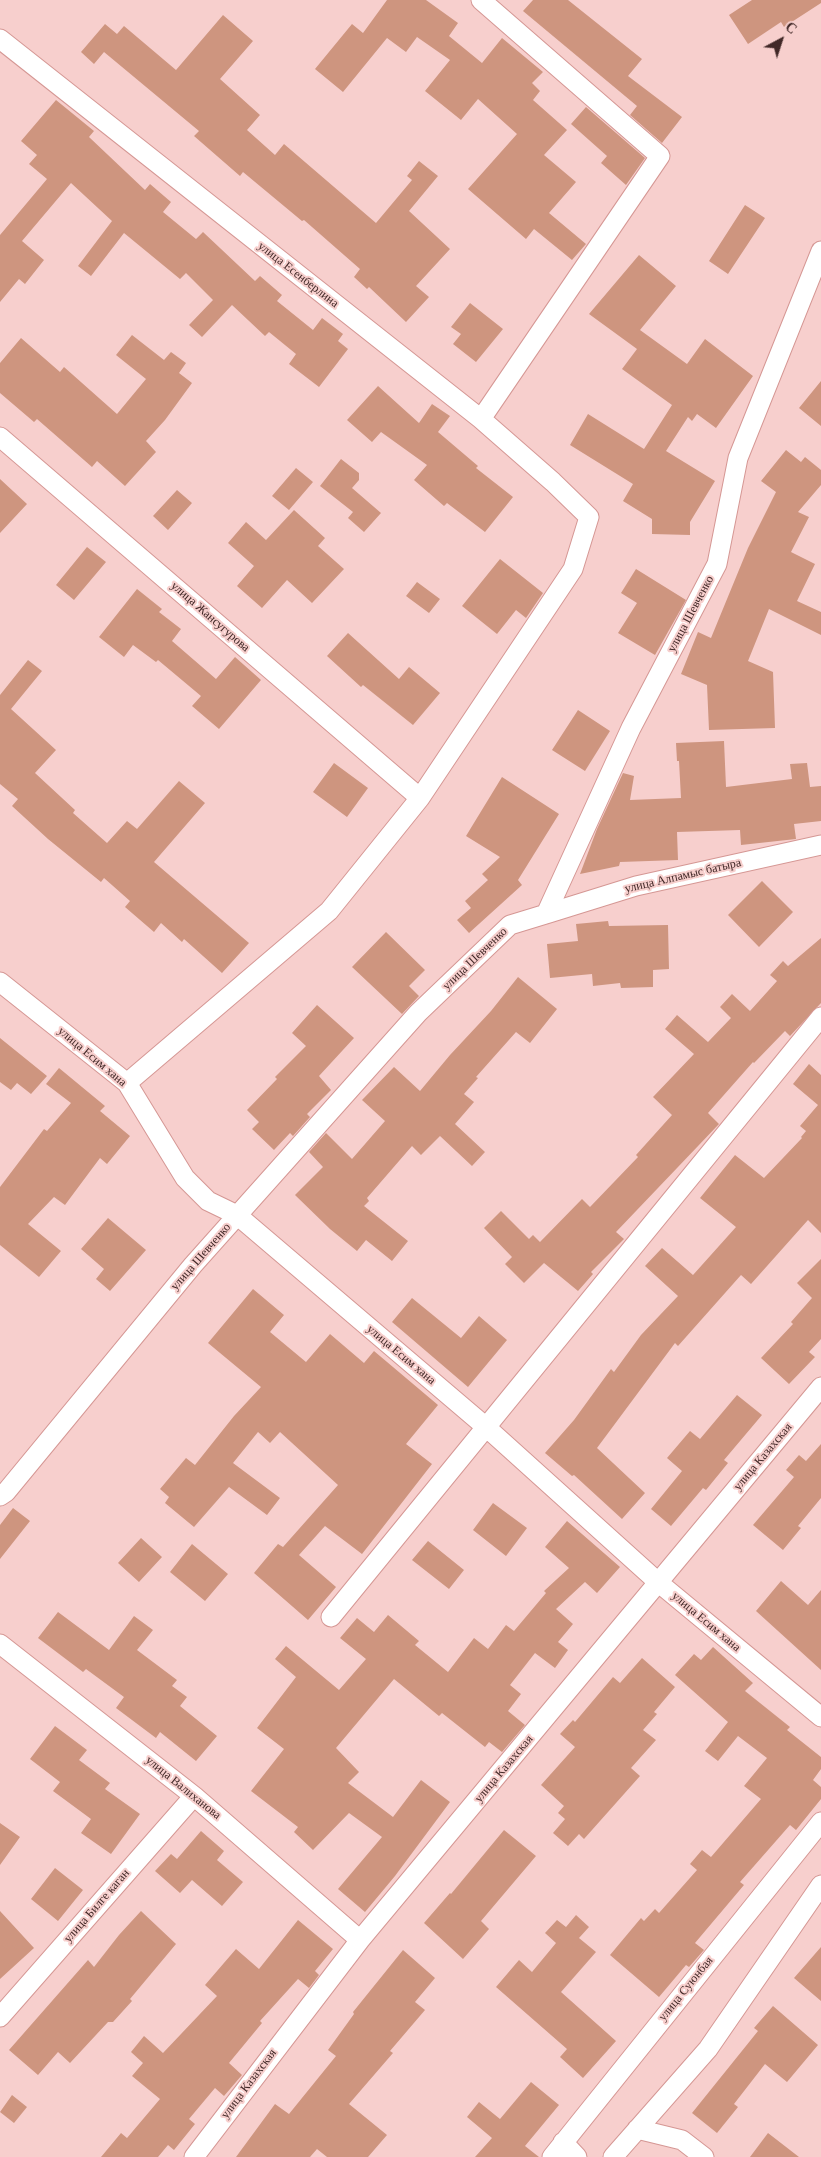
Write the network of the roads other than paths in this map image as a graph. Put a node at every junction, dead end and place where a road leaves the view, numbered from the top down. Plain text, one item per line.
1 (481, 0) edge
2 (0, 39) edge
3 (821, 251) edge
4 (480, 419) junction
5 (0, 437) edge
6 (420, 798) junction
7 (821, 845) edge
8 (546, 914) junction
9 (0, 982) edge
10 (821, 1017) edge
11 (127, 1083) junction
12 (237, 1215) junction
13 (821, 1387) edge
14 (486, 1427) junction
15 (0, 1496) edge
16 (659, 1583) junction
17 (331, 1617) dead end
18 (0, 1644) edge
19 (821, 1717) edge
20 (194, 1796) junction
21 (821, 1822) edge
22 (821, 1886) edge
23 (360, 1940) junction
24 (0, 2017) edge
25 (637, 2129) junction
26 (558, 2150) edge
27 (194, 2157) edge
28 (577, 2157) edge
29 (613, 2157) edge
30 (704, 2157) edge

1 - 4 street
2 - 4 street, улица Есенберлина
3 - 8 street, улица Шевченко
4 - 6 street, улица Есенберлина
5 - 6 street, улица Жансугурова
6 - 11 street
7 - 8 street, улица Алпамыс батыра
8 - 12 street, улица Шевченко
9 - 11 street, улица Есим хана
10 - 14 street
11 - 12 street, улица Есим хана
12 - 14 street, улица Есим хана
12 - 15 street, улица Шевченко
13 - 16 street, улица Казахская
14 - 16 street, улица Есим хана
14 - 17 street
16 - 19 street, улица Есим хана
16 - 23 street, улица Казахская
18 - 20 street, улица Валиханова
20 - 23 street, улица Валиханова
20 - 24 street, улица Билге каган
21 - 26 street, улица Суюнбая
22 - 25 street
23 - 27 street, улица Казахская
25 - 29 street
25 - 30 street
26 - 28 street

